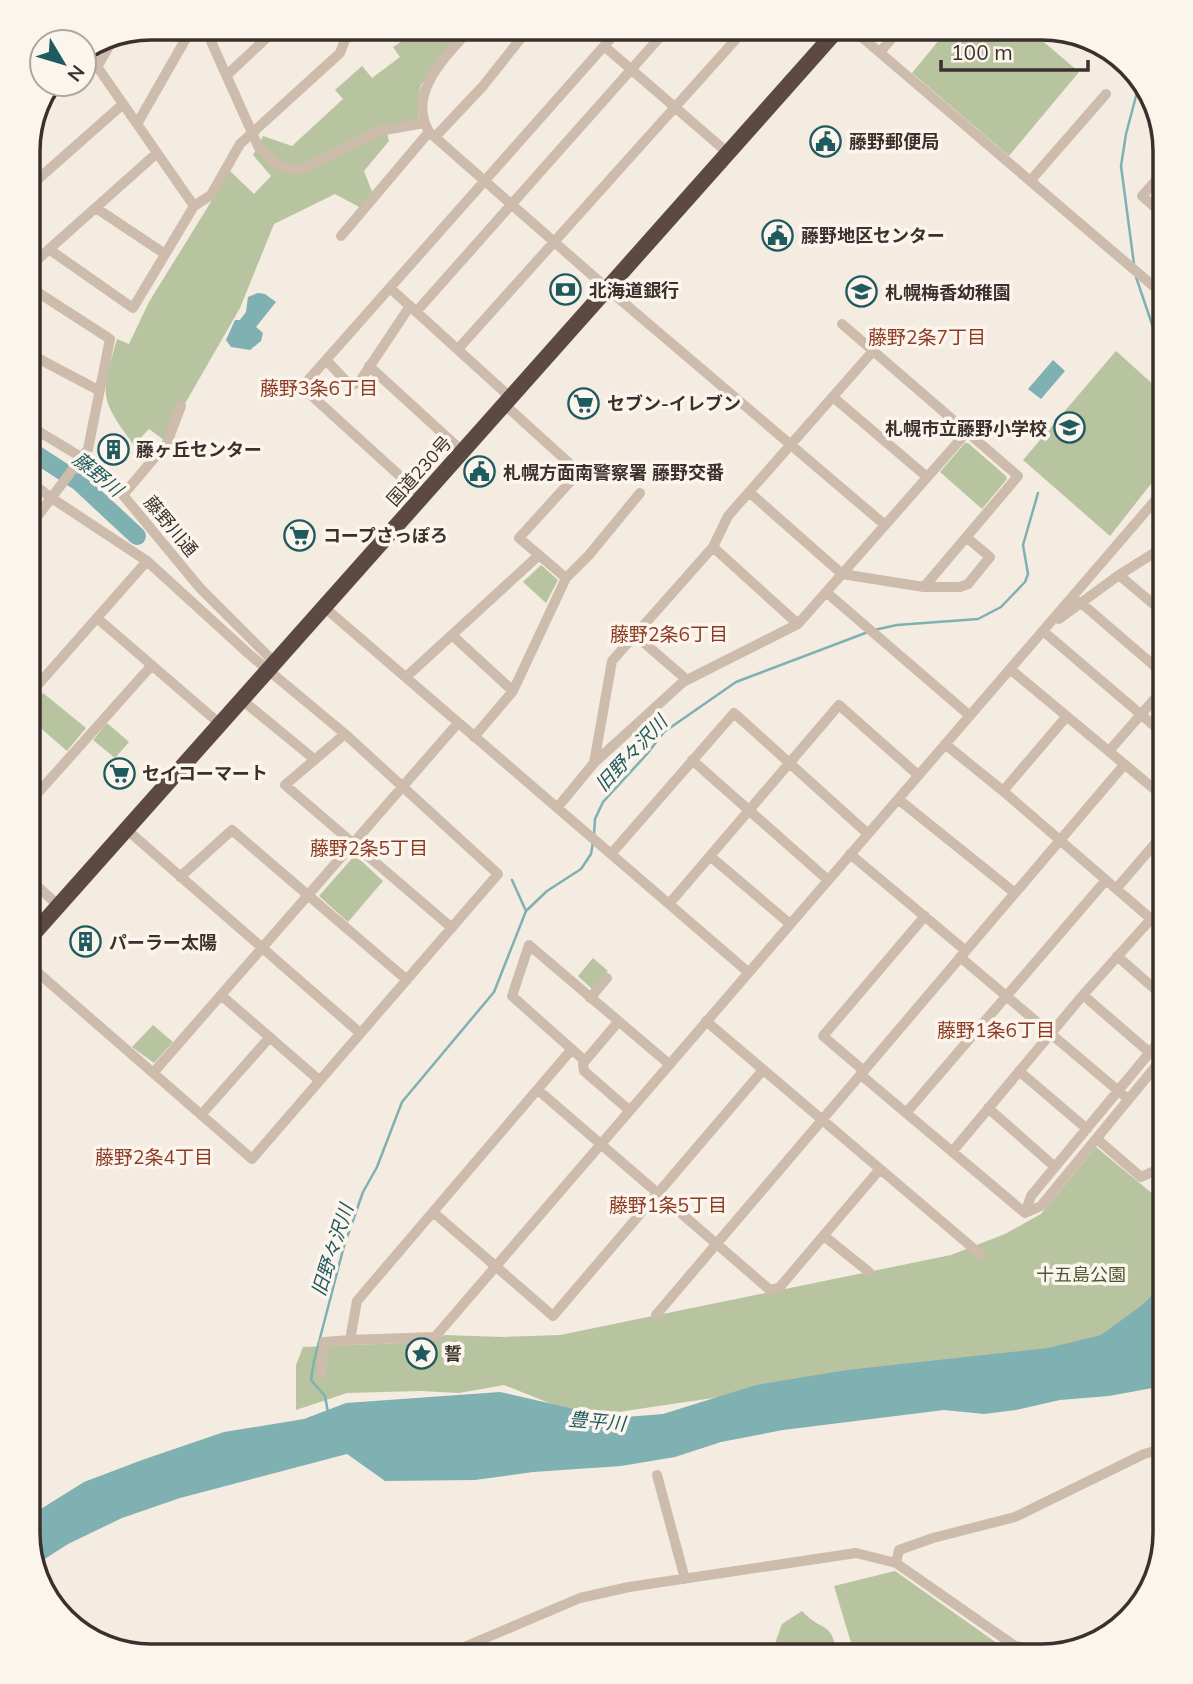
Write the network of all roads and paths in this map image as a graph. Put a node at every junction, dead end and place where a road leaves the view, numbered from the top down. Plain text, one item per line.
1 (185, 40) edge
2 (211, 40) edge
3 (264, 40) edge
4 (345, 40) edge
5 (461, 40) edge
6 (519, 40) edge
7 (609, 40) edge
8 (657, 40) edge
9 (736, 40) edge
10 (830, 40) edge
11 (859, 40) edge
12 (890, 40) edge
13 (604, 46) junction
14 (880, 52) junction
15 (631, 70) junction
16 (98, 71) edge
17 (227, 75) junction
18 (1105, 94) dead end
19 (123, 104) junction
20 (676, 108) junction
21 (136, 124) junction
22 (429, 131) junction
23 (253, 134) junction
24 (157, 153) junction
25 (728, 153) junction
26 (40, 177) edge
27 (1031, 180) junction
28 (484, 181) junction
29 (1153, 184) edge
30 (510, 204) junction
31 (194, 206) junction
32 (1153, 206) edge
33 (96, 208) junction
34 (341, 236) dead end
35 (555, 242) junction
36 (50, 250) junction
37 (165, 254) junction
38 (40, 258) edge
39 (1153, 286) edge
40 (390, 288) junction
41 (608, 288) junction
42 (40, 294) edge
43 (413, 309) junction
44 (842, 324) dead end
45 (458, 349) junction
46 (873, 351) junction
47 (40, 359) edge
48 (326, 360) junction
49 (369, 366) junction
50 (99, 390) junction
51 (833, 397) junction
52 (507, 401) junction
53 (181, 406) dead end
54 (967, 432) junction
55 (40, 433) edge
56 (792, 445) junction
57 (462, 451) junction
58 (79, 459) junction
59 (927, 477) junction
60 (40, 486) edge
61 (749, 492) junction
62 (53, 493) junction
63 (640, 493) dead end
64 (123, 495) junction
65 (422, 496) junction
66 (1153, 503) edge
67 (40, 512) edge
68 (885, 525) junction
69 (967, 537) junction
70 (713, 547) junction
71 (1153, 554) edge
72 (539, 555) junction
73 (147, 561) junction
74 (842, 574) junction
75 (1119, 575) junction
76 (566, 578) junction
77 (924, 587) junction
78 (825, 592) junction
79 (1080, 602) junction
80 (1153, 604) edge
81 (324, 607) junction
82 (97, 618) junction
83 (798, 624) junction
84 (1042, 631) junction
85 (452, 635) junction
86 (635, 635) junction
87 (152, 665) junction
88 (271, 666) junction
89 (1153, 666) edge
90 (1010, 669) junction
91 (406, 677) junction
92 (687, 680) junction
93 (40, 682) edge
94 (513, 691) junction
95 (242, 700) junction
96 (1153, 700) edge
97 (1141, 714) junction
98 (969, 715) junction
99 (1067, 716) junction
100 (458, 723) junction
101 (220, 724) junction
102 (1153, 724) edge
103 (345, 734) junction
104 (474, 737) junction
105 (944, 744) junction
106 (1109, 751) junction
107 (314, 759) junction
108 (692, 760) junction
109 (594, 763) junction
110 (789, 763) junction
111 (1124, 765) junction
112 (918, 775) junction
113 (403, 788) junction
114 (1153, 788) edge
115 (40, 791) edge
116 (1003, 791) junction
117 (898, 799) junction
118 (557, 808) junction
119 (749, 810) junction
120 (125, 829) junction
121 (867, 833) junction
122 (1060, 841) junction
123 (354, 844) junction
124 (1153, 846) edge
125 (611, 854) junction
126 (850, 854) junction
127 (710, 856) junction
128 (180, 877) junction
129 (828, 880) junction
130 (1106, 880) junction
131 (40, 889) edge
132 (1116, 889) junction
133 (1015, 893) junction
134 (309, 895) junction
135 (669, 904) junction
136 (58, 905) junction
137 (925, 916) junction
138 (1151, 919) joint
139 (790, 924) junction
140 (40, 926) edge
141 (452, 928) junction
142 (262, 950) junction
143 (963, 954) junction
144 (1116, 956) junction
145 (748, 972) junction
146 (40, 974) edge
147 (607, 978) dead end
148 (407, 980) junction
149 (1153, 988) edge
150 (1006, 995) junction
151 (1083, 995) junction
152 (222, 996) junction
153 (590, 998) junction
154 (706, 1021) junction
155 (618, 1022) junction
156 (360, 1033) junction
157 (1051, 1033) junction
158 (270, 1037) junction
159 (1153, 1048) edge
160 (572, 1049) junction
161 (1149, 1052) junction
162 (585, 1061) junction
163 (669, 1064) junction
164 (1153, 1069) edge
165 (763, 1070) junction
166 (1019, 1071) junction
167 (153, 1073) junction
168 (863, 1073) junction
169 (319, 1080) junction
170 (538, 1090) junction
171 (1118, 1091) junction
172 (1128, 1099) junction
173 (988, 1108) junction
174 (629, 1110) junction
175 (906, 1113) junction
176 (201, 1115) junction
177 (822, 1121) junction
178 (1087, 1129) junction
179 (1097, 1139) junction
180 (601, 1144) junction
181 (952, 1152) junction
182 (1055, 1167) junction
183 (880, 1169) junction
184 (1153, 1172) edge
185 (658, 1194) junction
186 (433, 1212) junction
187 (1024, 1213) junction
188 (824, 1236) junction
189 (716, 1243) junction
190 (980, 1254) dead end
191 (496, 1267) junction
192 (869, 1272) dead end
193 (656, 1315) dead end
194 (350, 1340) junction
195 (321, 1373) dead end
196 (1153, 1451) edge
197 (657, 1475) dead end
198 (896, 1563) junction
199 (685, 1579) junction
200 (471, 1644) edge
201 (1012, 1644) edge

1 - 21 street
2 - 17 street
3 - 17 street
4 - 23 street
5 - 22 street
6 - 22 street
7 - 13 street
8 - 15 street
9 - 20 street
10 - 25 highway, 国道230号
11 - 14 street
12 - 14 street
13 - 15 street
13 - 28 street
14 - 27 street
15 - 20 street
15 - 30 street
16 - 19 street
17 - 23 street
18 - 27 street
19 - 21 street
19 - 26 street
20 - 25 street
20 - 35 street
21 - 24 street
22 - 23 street
22 - 28 street
22 - 34 street
23 - 31 street
24 - 31 street
24 - 33 street
25 - 41 highway, 国道230号
27 - 39 street
28 - 30 street
28 - 40 street
29 - 32 street
30 - 35 street
30 - 43 street
31 - 37 street
33 - 36 street
33 - 37 street
35 - 41 street
35 - 45 street
36 - 37 street
36 - 38 street
40 - 43 street
40 - 48 street
41 - 52 highway, 国道230号
41 - 56 street
42 - 50 street
43 - 45 street
43 - 49 street
44 - 46 street
45 - 52 street
46 - 51 street
46 - 54 street
47 - 50 street
48 - 49 street
48 - 65 street
49 - 57 street
50 - 58 street
51 - 56 street
51 - 59 street
52 - 57 highway, 国道230号
52 - 72 street
53 - 64 street
54 - 59 street
54 - 69 street
55 - 58 street, 藤野川通
56 - 61 street
56 - 68 street
57 - 65 highway, 国道230号
58 - 62 street
58 - 64 street, 藤野川通
59 - 68 street
60 - 62 street
61 - 70 street
61 - 74 street
62 - 67 street
62 - 73 street
63 - 76 street
64 - 88 street, 藤野川通
65 - 81 highway, 国道230号
66 - 84 street
68 - 74 street
69 - 77 street
69 - 77 street
70 - 83 street
70 - 86 street
71 - 75 street
72 - 76 street
72 - 85 street
73 - 82 street
73 - 88 street
74 - 77 street
74 - 78 street
75 - 79 street
75 - 80 street
76 - 94 street
78 - 83 street
78 - 98 street
79 - 84 street
79 - 89 street
81 - 88 highway, 国道230号
81 - 91 street
82 - 87 street
82 - 93 street
83 - 92 street
84 - 90 street
84 - 97 street
85 - 91 street
85 - 94 street
86 - 92 street
86 - 109 street
87 - 101 street
87 - 115 street
88 - 95 highway, 国道230号
88 - 103 street
90 - 98 street
90 - 99 street
91 - 100 street
92 - 109 street
94 - 104 street
95 - 101 highway, 国道230号
95 - 107 street
96 - 97 street
97 - 102 street
97 - 106 street
98 - 105 street
99 - 106 street
99 - 116 street
100 - 104 street
100 - 113 street
101 - 120 highway, 国道230号
103 - 107 street
103 - 113 street
104 - 118 street
105 - 112 street
105 - 116 street
106 - 111 street
107 - 123 street
108 - 110 street
108 - 119 street
108 - 125 street
109 - 118 street
110 - 112 street
110 - 119 street
110 - 121 street
111 - 114 street
111 - 122 street
112 - 117 street
113 - 123 street
113 - 141 street
116 - 122 street
117 - 121 street
117 - 133 street
118 - 125 street
119 - 127 street
119 - 129 street
120 - 128 street
120 - 136 highway, 国道230号
121 - 126 street
122 - 130 street
122 - 133 street
123 - 134 street
123 - 141 street
124 - 132 street
125 - 135 street
126 - 129 street
126 - 137 street
127 - 135 street
127 - 139 street
128 - 134 street
128 - 142 street
129 - 139 street
130 - 132 street
130 - 150 street
131 - 136 street
132 - 138 street
133 - 143 street
134 - 142 street
134 - 148 street
135 - 145 street
136 - 140 highway, 国道230号
137 - 143 street
137 - 168 street
138 - 144 street
139 - 145 street
141 - 148 street
142 - 152 street
142 - 156 street
143 - 150 street
143 - 168 street
144 - 149 street
144 - 151 street
145 - 154 street
146 - 167 street
147 - 153 street
148 - 156 street
150 - 157 street
150 - 175 street
151 - 157 street
151 - 161 street
152 - 158 street
152 - 167 street
153 - 155 street
153 - 160 street
154 - 163 street
154 - 165 street
155 - 162 street
155 - 163 street
156 - 169 street
157 - 166 street
157 - 171 street
158 - 169 street
158 - 176 street
159 - 161 street
160 - 162 street
160 - 170 street
161 - 171 street
162 - 174 street
163 - 174 street
164 - 172 street
165 - 177 street
165 - 185 street
166 - 173 street
166 - 178 street
167 - 176 street
168 - 175 street
168 - 177 street
169 - 176 street
170 - 180 street
170 - 186 street
171 - 172 street
171 - 178 street
172 - 179 street
173 - 181 street
173 - 182 street
174 - 180 street
175 - 181 street
177 - 183 street
177 - 189 street
178 - 182 street
179 - 184 street
179 - 187 street
180 - 185 street
180 - 191 street
181 - 187 street
182 - 187 street
183 - 188 street
183 - 190 street
185 - 189 street
185 - 191 street
186 - 191 street
186 - 194 street
188 - 189 street
188 - 192 street
189 - 193 street
191 - 194 street
194 - 195 street
196 - 198 street
197 - 199 street
198 - 199 street
198 - 201 street
199 - 200 street

